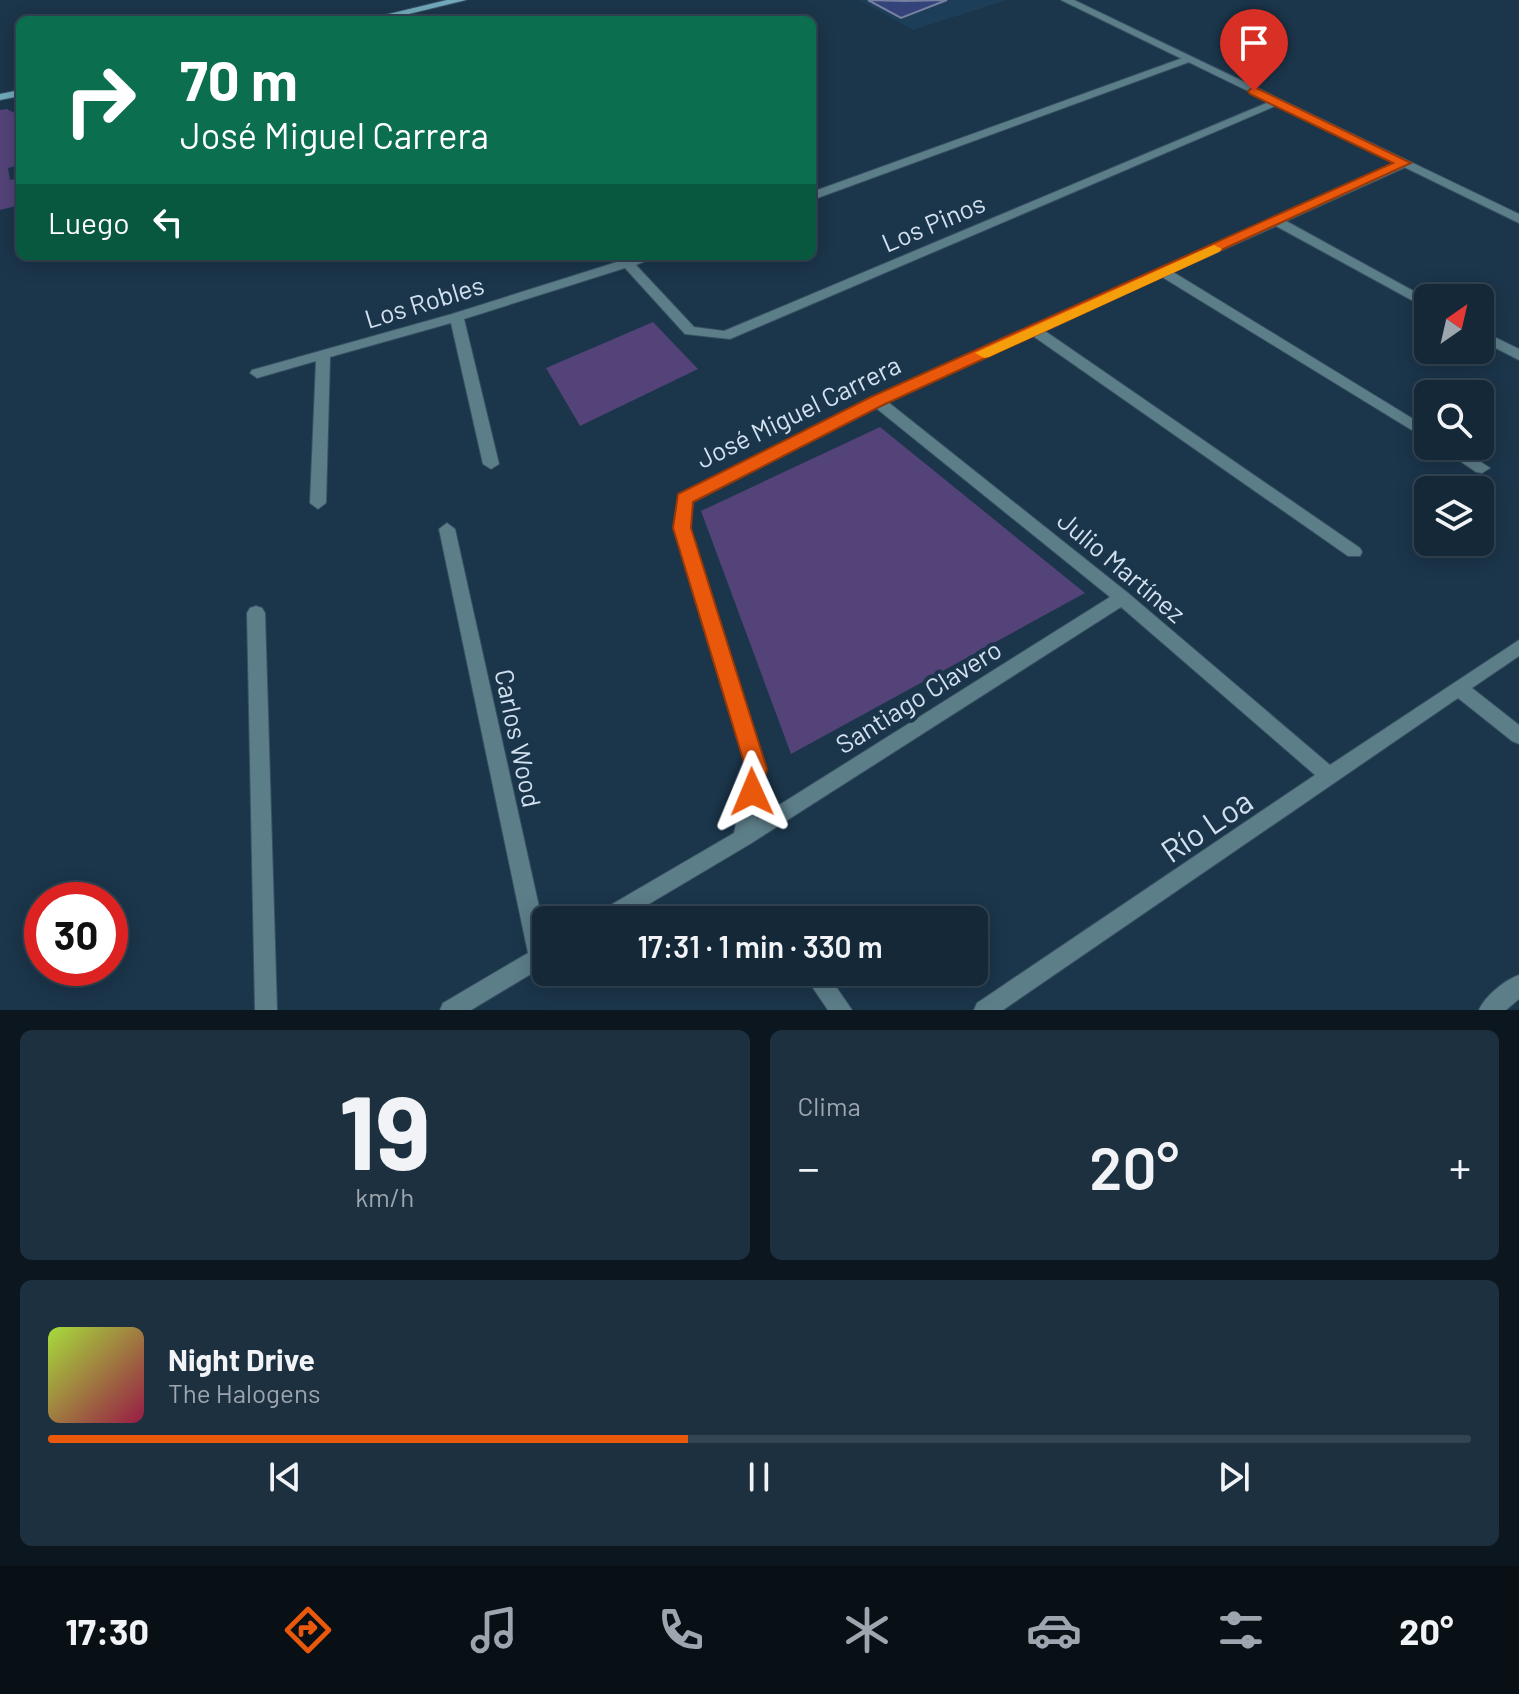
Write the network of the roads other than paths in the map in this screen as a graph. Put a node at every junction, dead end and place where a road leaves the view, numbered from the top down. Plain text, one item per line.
1 (461, 0) edge
2 (1066, 0) edge
3 (387, 16) edge
4 (1188, 59) junction
5 (1276, 102) junction
6 (1404, 163) junction
7 (816, 195) edge
8 (1519, 219) edge
9 (1277, 221) junction
10 (639, 260) edge
11 (628, 264) junction
12 (1163, 272) junction
13 (1414, 297) edge
14 (457, 317) junction
15 (1034, 330) junction
16 (1494, 342) edge
17 (1519, 355) edge
18 (323, 356) junction
19 (257, 373) dead end
20 (877, 401) junction
21 (1414, 426) edge
22 (1469, 460) edge
23 (491, 464) dead end
24 (1482, 468) dead end
25 (318, 503) dead end
26 (447, 529) dead end
27 (1354, 552) dead end
28 (1122, 598) junction
29 (256, 613) dead end
30 (1519, 647) edge
31 (1459, 688) junction
32 (1519, 736) edge
33 (1330, 777) junction
34 (743, 838) junction
35 (628, 906) edge
36 (532, 907) edge
37 (532, 962) edge
38 (1519, 985) edge
39 (823, 986) edge
40 (266, 1010) edge
41 (451, 1010) edge
42 (841, 1010) edge
43 (985, 1010) edge
44 (1490, 1010) edge

1 - 3 main road
2 - 4 street
4 - 5 street
4 - 7 street
5 - 6 street
5 - 11 street, Los Pinos
6 - 8 street
6 - 9 street, José Miguel Carrera
9 - 12 street, José Miguel Carrera
9 - 13 street
10 - 11 street, Los Robles
11 - 14 street, Los Robles
12 - 15 street, José Miguel Carrera
12 - 21 street
14 - 18 street, Los Robles
14 - 23 street
15 - 20 street, José Miguel Carrera
15 - 27 street
16 - 17 street
18 - 19 street, Los Robles
18 - 25 street
20 - 28 street, Julio Martínez
20 - 34 street, José Miguel Carrera
22 - 24 street
26 - 36 street, Carlos Wood
28 - 33 street, Julio Martínez
28 - 34 street, Santiago Clavero
29 - 40 street
30 - 31 street, Río Loa
31 - 32 street
31 - 33 street, Río Loa
33 - 43 street, Río Loa
34 - 35 street
37 - 41 street
38 - 44 street
39 - 42 street

